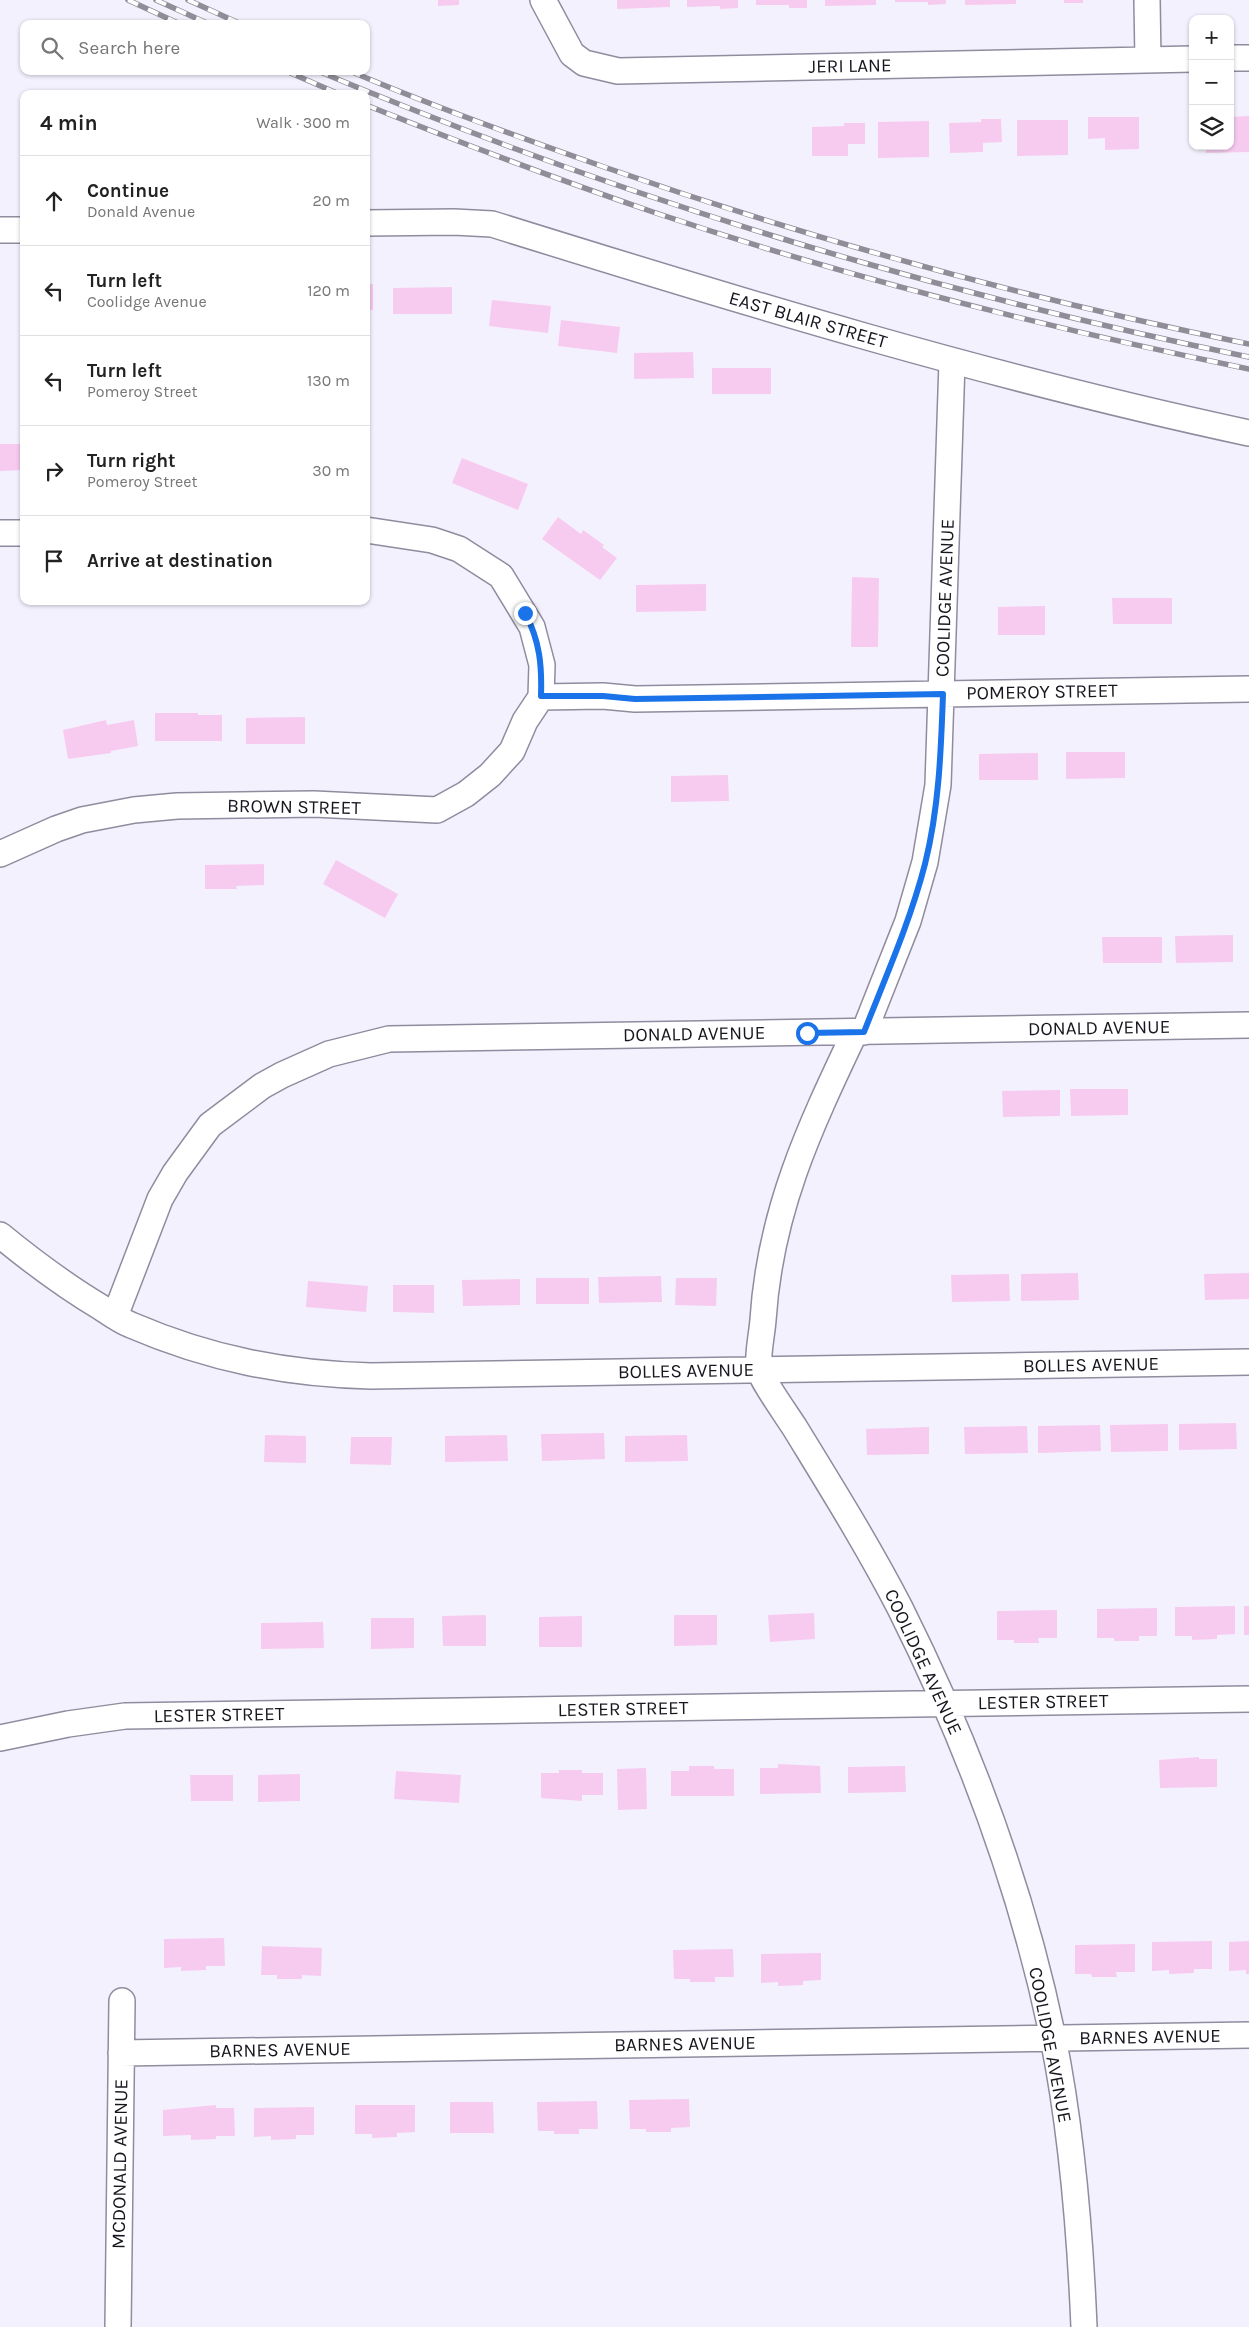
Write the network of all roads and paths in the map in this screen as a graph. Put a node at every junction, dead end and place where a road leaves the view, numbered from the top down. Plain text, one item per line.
1 (543, 0) edge
2 (1147, 0) edge
3 (1234, 58) edge
4 (1249, 58) edge
5 (1189, 59) edge
6 (1148, 60) junction
7 (370, 223) edge
8 (0, 230) edge
9 (20, 230) edge
10 (952, 362) junction
11 (1249, 433) edge
12 (370, 531) edge
13 (0, 533) edge
14 (20, 533) edge
15 (1249, 689) edge
16 (943, 694) junction
17 (541, 696) junction
18 (0, 854) edge
19 (1249, 1025) edge
20 (860, 1032) junction
21 (0, 1235) edge
22 (122, 1320) junction
23 (1249, 1362) edge
24 (759, 1370) junction
25 (1249, 1699) edge
26 (946, 1704) junction
27 (0, 1738) edge
28 (122, 2001) dead end
29 (1249, 2035) edge
30 (1053, 2038) junction
31 (121, 2052) junction
32 (118, 2327) edge
33 (1084, 2327) edge

1 - 6 street, JERI LANE
2 - 6 street
3 - 4 street
5 - 6 street, JERI LANE
7 - 10 street, EAST BLAIR STREET
8 - 9 street
10 - 11 street, EAST BLAIR STREET
10 - 16 street, COOLIDGE AVENUE
12 - 17 street
13 - 14 street
15 - 16 street, POMEROY STREET
16 - 17 street, POMEROY STREET
16 - 20 street, COOLIDGE AVENUE
17 - 18 street, BROWN STREET
19 - 20 street, DONALD AVENUE
20 - 22 street, DONALD AVENUE
20 - 24 street, COOLIDGE AVENUE
21 - 22 street, BOLLES AVENUE
22 - 24 street, BOLLES AVENUE
23 - 24 street, BOLLES AVENUE
24 - 26 street, COOLIDGE AVENUE
25 - 26 street, LESTER STREET
26 - 27 street, LESTER STREET
26 - 30 street, COOLIDGE AVENUE
28 - 31 street, MCDONALD AVENUE
29 - 30 street, BARNES AVENUE
30 - 31 street, BARNES AVENUE
30 - 33 street, COOLIDGE AVENUE
31 - 32 street, MCDONALD AVENUE

